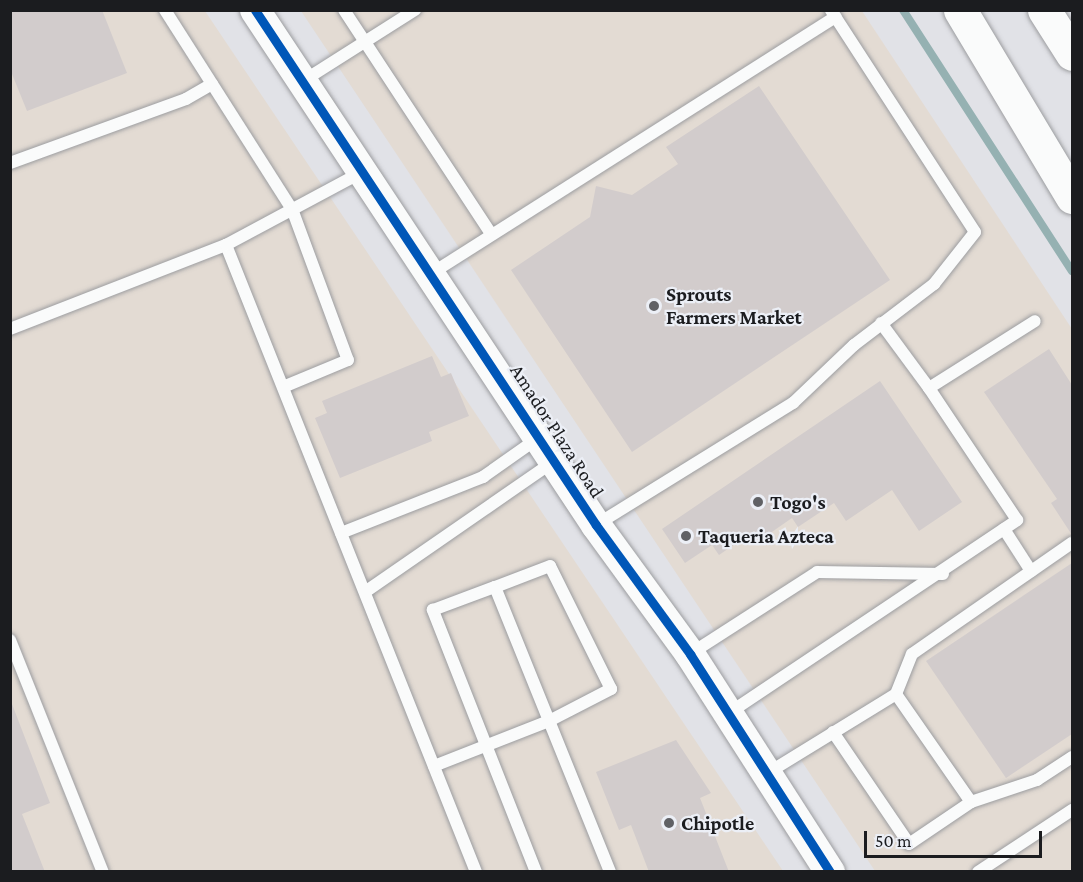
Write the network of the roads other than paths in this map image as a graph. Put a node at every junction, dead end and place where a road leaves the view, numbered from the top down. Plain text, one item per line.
1 (165, 10) edge
2 (255, 10) edge
3 (344, 10) edge
4 (415, 10) edge
5 (960, 10) edge
6 (1044, 10) edge
7 (834, 14) edge
8 (363, 42) junction
9 (1072, 54) edge
10 (303, 81) junction
11 (212, 84) junction
12 (10, 163) edge
13 (363, 172) junction
14 (1072, 197) edge
15 (292, 209) junction
16 (491, 234) junction
17 (226, 245) junction
18 (432, 273) junction
19 (1035, 321) dead end
20 (881, 323) junction
21 (10, 329) edge
22 (283, 387) junction
23 (929, 388) junction
24 (547, 449) junction
25 (596, 525) junction
26 (1004, 529) junction
27 (341, 532) junction
28 (1072, 543) edge
29 (1032, 571) junction
30 (943, 574) junction
31 (495, 586) junction
32 (365, 592) junction
33 (10, 640) edge
34 (690, 654) junction
35 (896, 694) junction
36 (728, 713) junction
37 (549, 721) junction
38 (833, 732) junction
39 (486, 745) junction
40 (1072, 757) edge
41 (434, 766) junction
42 (766, 774) junction
43 (971, 802) junction
44 (1072, 810) edge
45 (103, 872) edge
46 (476, 872) edge
47 (536, 872) edge
48 (610, 872) edge
49 (830, 872) edge
50 (978, 872) edge

1 - 11 lane
2 - 10 street, Amador Plaza Road
3 - 8 lane
4 - 8 lane
5 - 14 highway
6 - 9 highway
7 - 16 lane
7 - 20 lane
8 - 10 lane
8 - 16 lane
10 - 13 street, Amador Plaza Road
11 - 12 lane
11 - 15 lane
13 - 15 lane
13 - 18 street, Amador Plaza Road
15 - 17 lane
15 - 22 lane
16 - 18 lane
17 - 21 lane
17 - 22 lane
18 - 24 street, Amador Plaza Road
19 - 23 lane
20 - 23 lane
20 - 25 lane
22 - 27 lane
23 - 26 lane
24 - 25 street, Amador Plaza Road
24 - 27 lane
24 - 32 lane
25 - 34 street, Amador Plaza Road
26 - 29 lane
26 - 30 lane
27 - 32 lane
28 - 29 lane
29 - 35 lane
30 - 34 lane
30 - 36 lane
31 - 37 lane
31 - 37 lane
31 - 39 lane
32 - 41 lane
33 - 45 lane
34 - 36 street, Amador Plaza Road
35 - 38 lane
35 - 43 lane
36 - 42 street, Amador Plaza Road
37 - 39 lane
37 - 48 lane
38 - 42 lane
38 - 43 lane
39 - 41 lane
39 - 47 lane
40 - 43 lane
41 - 46 lane
42 - 49 street, Amador Plaza Road
44 - 50 lane

